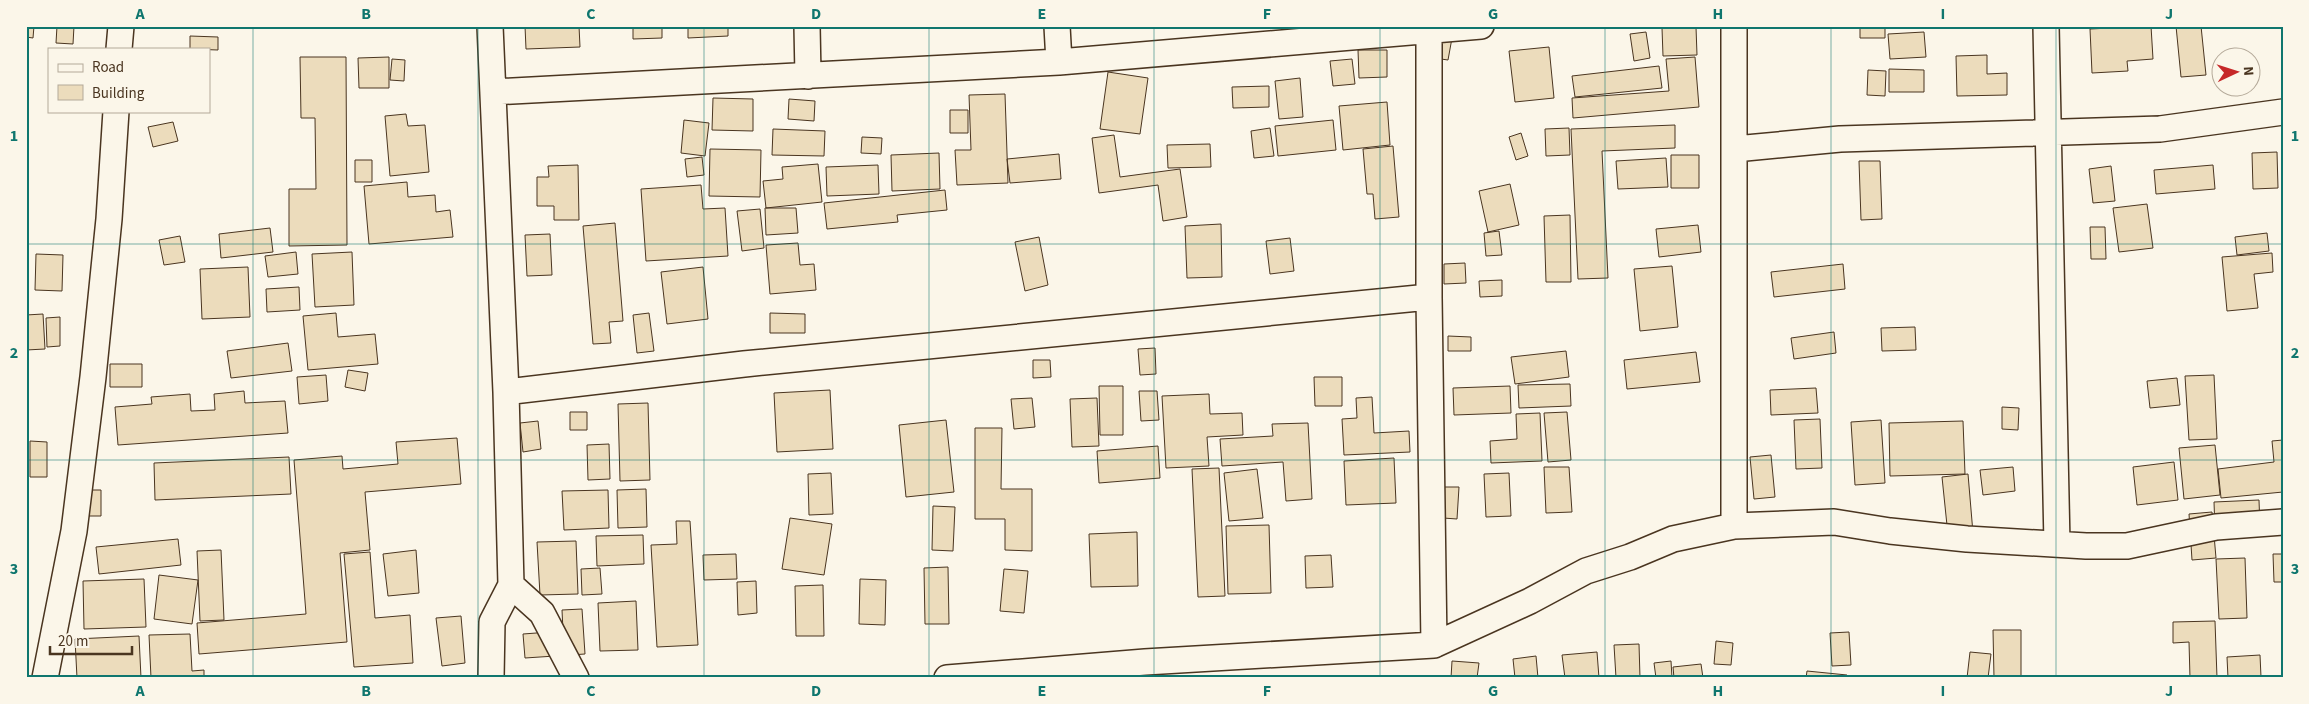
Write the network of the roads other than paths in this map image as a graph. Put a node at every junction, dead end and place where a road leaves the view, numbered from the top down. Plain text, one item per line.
1 (121, 26) edge
2 (490, 26) edge
3 (807, 26) edge
4 (1057, 26) edge
5 (1481, 26) edge
6 (1734, 26) edge
7 (2046, 26) edge
8 (1429, 31) junction
9 (119, 48) edge
10 (1059, 62) junction
11 (808, 76) junction
12 (493, 92) junction
13 (116, 112) edge
14 (2283, 112) edge
15 (2049, 132) junction
16 (1735, 149) junction
17 (1429, 297) junction
18 (506, 392) junction
19 (2283, 522) edge
20 (1734, 526) junction
21 (2057, 544) junction
22 (511, 585) junction
23 (1434, 645) junction
24 (1145, 670) edge
25 (45, 678) edge
26 (491, 678) edge
27 (576, 678) edge
28 (948, 678) edge

1 - 9 street
2 - 12 street
3 - 11 street
4 - 10 street
5 - 8 street
6 - 16 street
7 - 15 street
8 - 10 street
8 - 17 street
10 - 11 street
11 - 12 street
12 - 18 street
13 - 25 street
14 - 15 street
15 - 16 street
15 - 21 street
16 - 20 street
17 - 18 street
17 - 23 street
18 - 22 street
19 - 21 street
20 - 21 street
20 - 23 street
22 - 26 street
22 - 27 street
23 - 24 street
24 - 28 street

